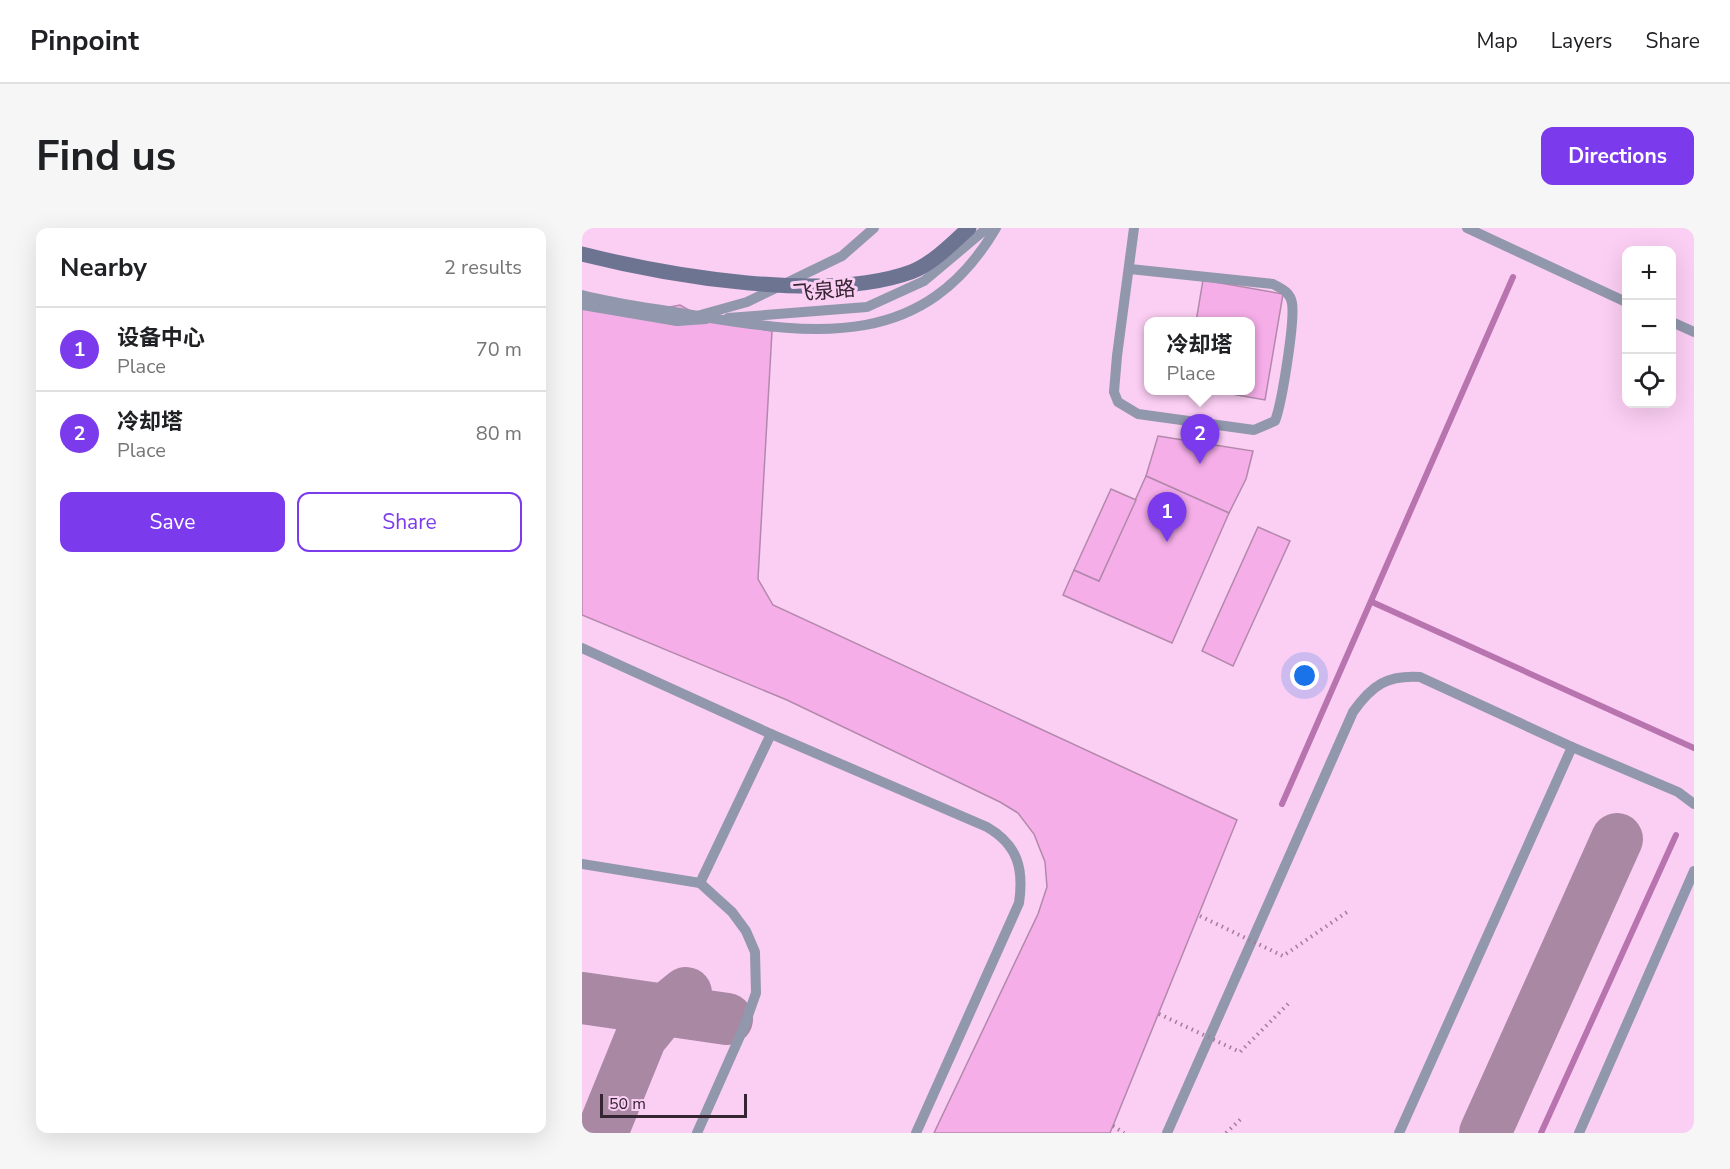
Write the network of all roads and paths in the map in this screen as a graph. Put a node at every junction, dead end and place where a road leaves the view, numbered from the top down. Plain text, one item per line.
1 (874, 228) edge
2 (969, 228) edge
3 (987, 228) edge
4 (996, 228) edge
5 (1134, 228) edge
6 (1467, 228) edge
7 (582, 254) edge
8 (1130, 269) junction
9 (582, 294) edge
10 (1622, 300) edge
11 (582, 305) edge
12 (676, 321) junction
13 (1676, 324) edge
14 (1694, 332) edge
15 (582, 648) edge
16 (771, 734) junction
17 (1572, 747) junction
18 (1694, 804) edge
19 (582, 864) edge
20 (1694, 871) edge
21 (700, 883) junction
22 (1350, 910) dead end
23 (1200, 916) dead end
24 (1289, 1003) dead end
25 (1159, 1014) dead end
26 (1243, 1117) dead end
27 (1113, 1126) dead end
28 (697, 1133) edge
29 (916, 1133) edge
30 (1124, 1133) edge
31 (1167, 1133) edge
32 (1226, 1133) edge
33 (1399, 1133) edge
34 (1579, 1133) edge

1 - 12 lane
2 - 7 street, bridge
3 - 12 lane, 飞泉路
4 - 9 lane, bridge
5 - 8 lane
6 - 10 lane
8 - 8 lane
11 - 12 lane
13 - 14 lane
15 - 16 lane
16 - 21 lane
16 - 29 lane
17 - 18 lane
17 - 31 lane
17 - 33 lane
19 - 21 lane
20 - 34 lane
21 - 28 lane
22 - 23 path, bridge
24 - 25 path, bridge
26 - 32 path
27 - 30 path

